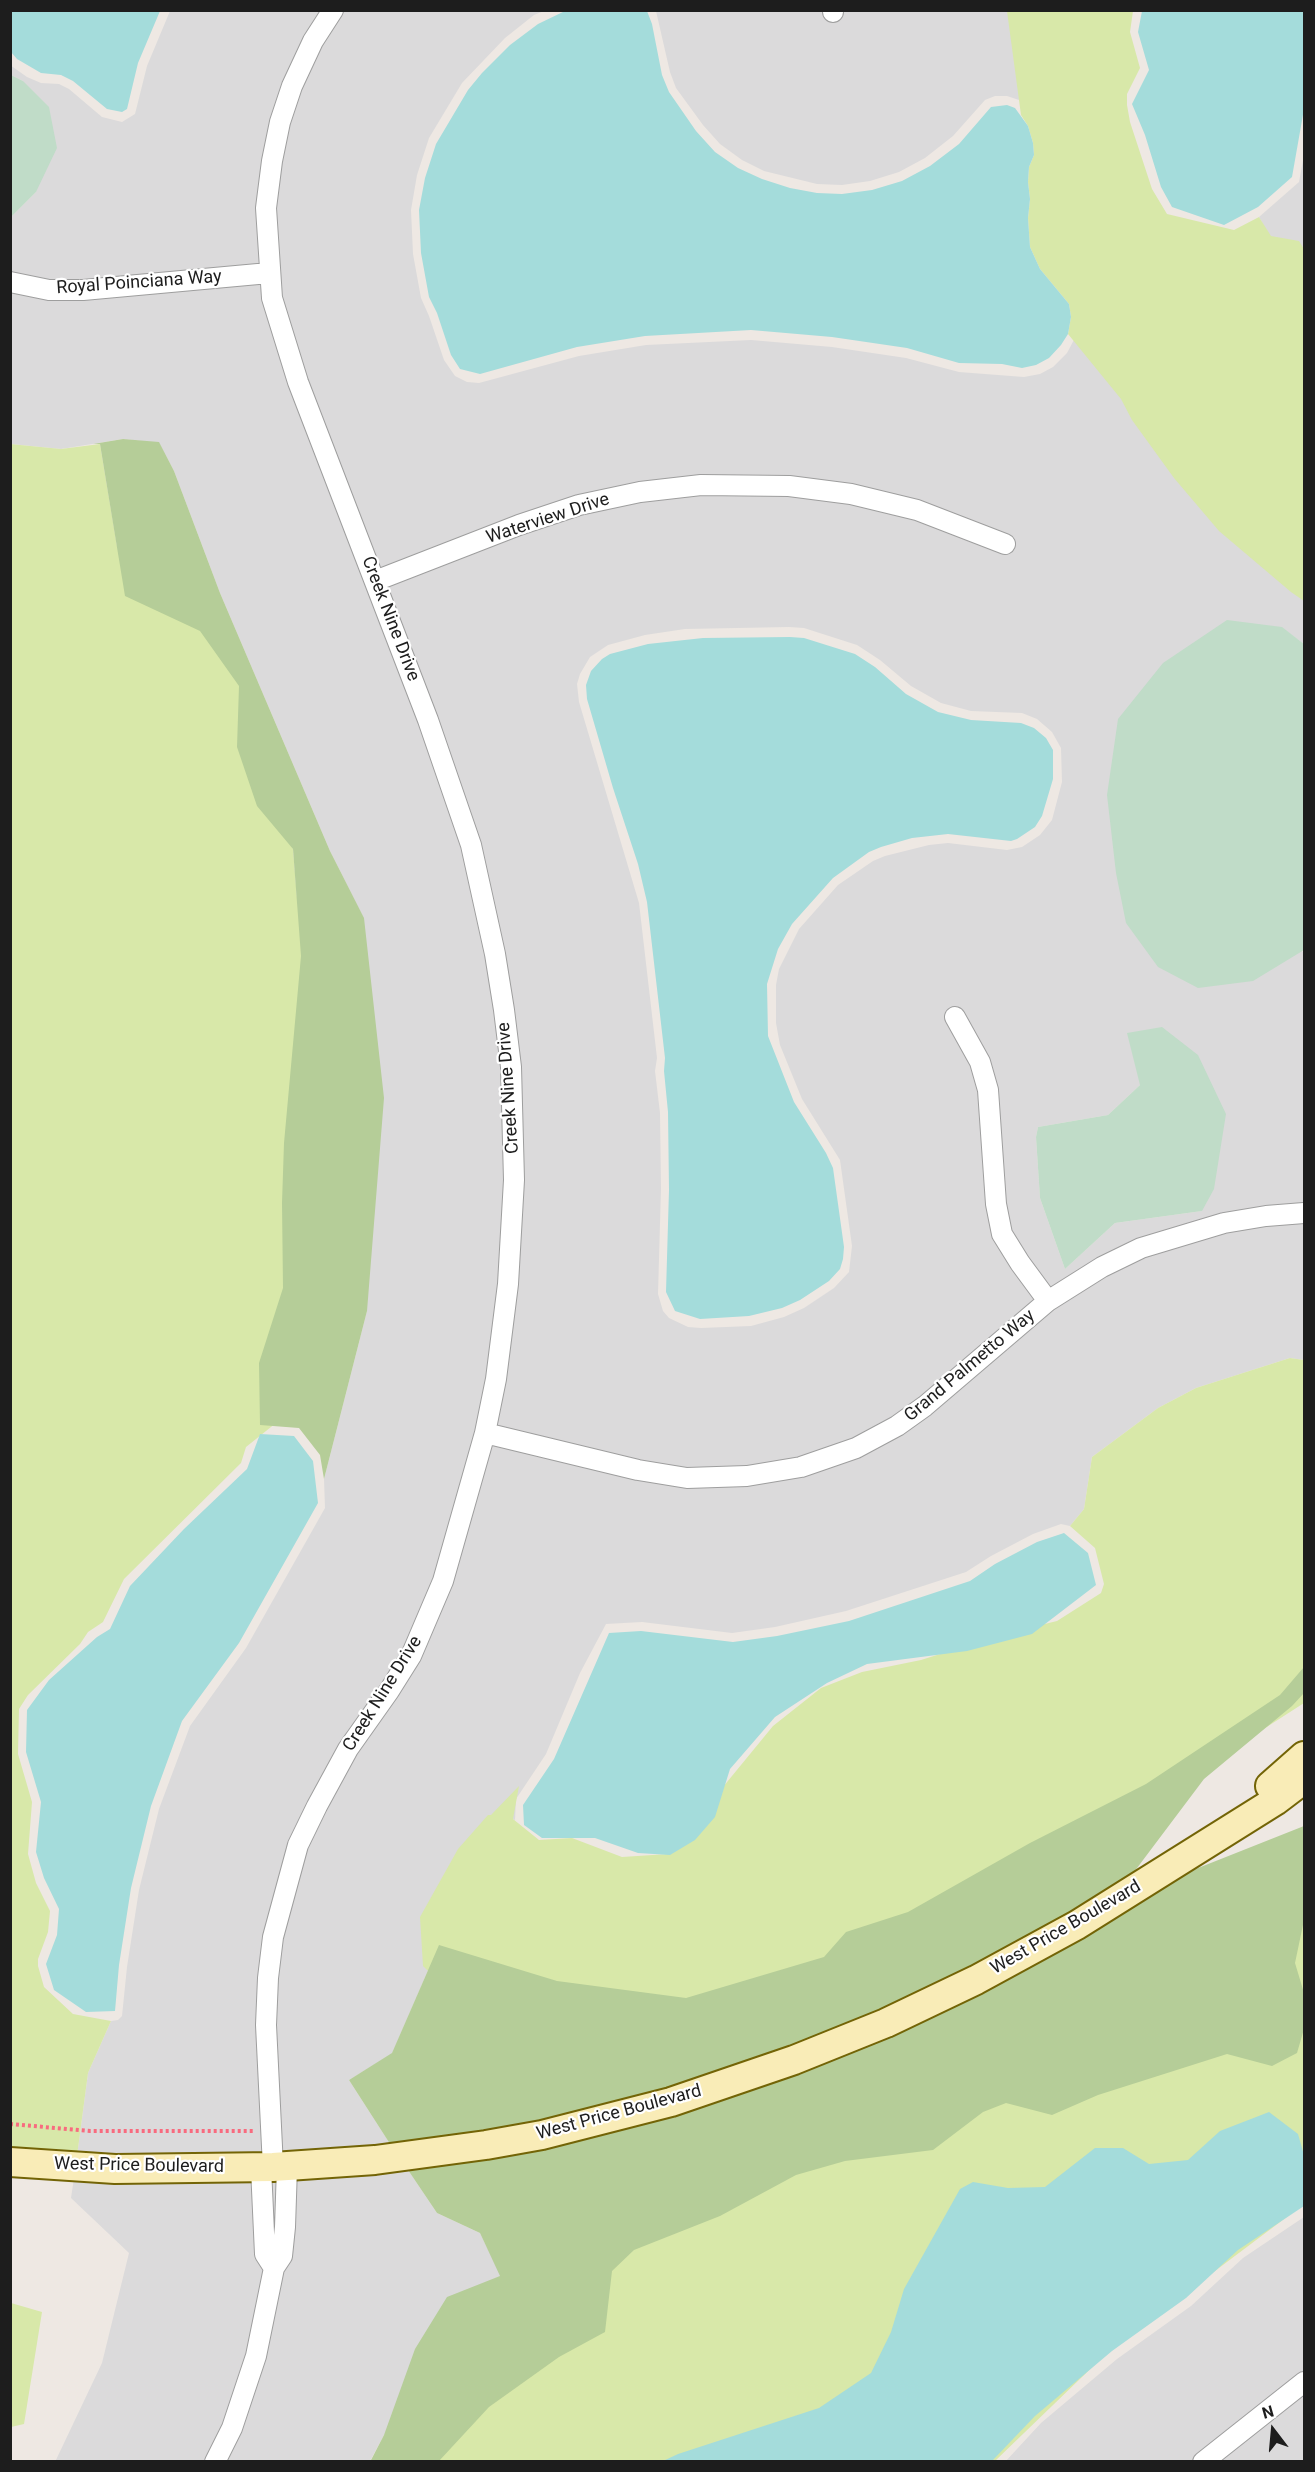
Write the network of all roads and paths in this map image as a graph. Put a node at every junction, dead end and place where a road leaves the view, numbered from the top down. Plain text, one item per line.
1 (333, 10) edge
2 (269, 273) junction
3 (10, 282) edge
4 (1005, 544) dead end
5 (375, 581) junction
6 (955, 1017) dead end
7 (1305, 1213) edge
8 (1048, 1301) junction
9 (485, 1433) junction
10 (1305, 1756) edge
11 (1305, 1779) edge
12 (1177, 1863) junction
13 (10, 2124) edge
14 (270, 2130) junction
15 (10, 2162) edge
16 (274, 2167) junction
17 (1305, 2382) edge
18 (215, 2462) edge
19 (1203, 2462) edge

1 - 2 street, Creek Nine Drive
2 - 3 street, Royal Poinciana Way
2 - 5 street, Creek Nine Drive
4 - 5 street, Waterview Drive
5 - 9 street, Creek Nine Drive
6 - 8 street
7 - 8 street, Grand Palmetto Way
8 - 9 street, Grand Palmetto Way
9 - 14 street, Creek Nine Drive
10 - 12 street, West Price Boulevard
11 - 12 street, West Price Boulevard
12 - 16 street, West Price Boulevard
13 - 14 path
14 - 16 street, Creek Nine Drive
15 - 16 street, West Price Boulevard
16 - 18 street, Creek Nine Drive
17 - 19 street

